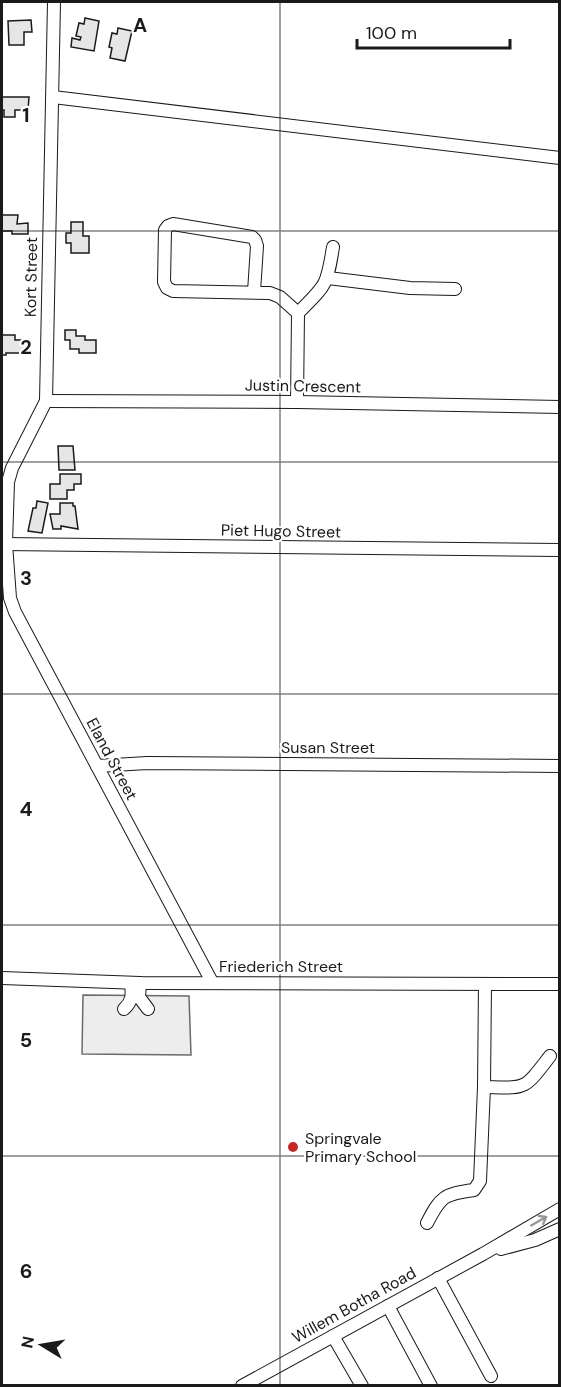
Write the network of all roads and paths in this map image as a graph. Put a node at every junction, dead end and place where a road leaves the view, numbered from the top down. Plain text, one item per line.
1 (54, 2) edge
2 (53, 97) junction
3 (560, 158) edge
4 (333, 247) dead end
5 (328, 278) junction
6 (456, 289) dead end
7 (254, 292) junction
8 (298, 312) junction
9 (46, 401) junction
10 (297, 402) junction
11 (560, 407) edge
12 (4, 544) edge
13 (560, 550) edge
14 (97, 766) junction
15 (560, 766) edge
16 (2, 978) edge
17 (212, 982) junction
18 (136, 983) junction
19 (484, 984) junction
20 (560, 984) edge
21 (124, 1009) dead end
22 (148, 1009) dead end
23 (550, 1056) dead end
24 (484, 1087) junction
25 (560, 1209) edge
26 (427, 1223) dead end
27 (560, 1229) edge
28 (483, 1254) junction
29 (438, 1278) junction
30 (388, 1306) junction
31 (333, 1336) junction
32 (491, 1376) dead end
33 (242, 1386) edge
34 (362, 1386) edge
35 (431, 1386) edge

1 - 2 street, Kort Street
2 - 3 street
2 - 9 street, Kort Street
4 - 5 street
5 - 6 street
5 - 8 street
7 - 7 street
7 - 8 street
8 - 10 street
9 - 10 street, Justin Crescent
9 - 12 street, Kort Street
10 - 11 street, Justin Crescent
12 - 13 street, Piet Hugo Street
12 - 14 street, Eland Street
14 - 15 street, Susan Street
14 - 17 street, Eland Street
16 - 18 street, Friederich Street
17 - 18 street, Friederich Street
17 - 19 street, Friederich Street
18 - 21 street
18 - 22 street
19 - 20 street, Friederich Street
19 - 24 street
23 - 24 street
24 - 26 street
28 -> 25 street, Willem Botha Road
27 - 28 street, Willem Botha Road
28 - 29 street, Willem Botha Road
29 - 30 street, Willem Botha Road
29 - 32 street
30 - 31 street, Willem Botha Road
30 - 35 street
31 - 33 street, Willem Botha Road
31 - 34 street

